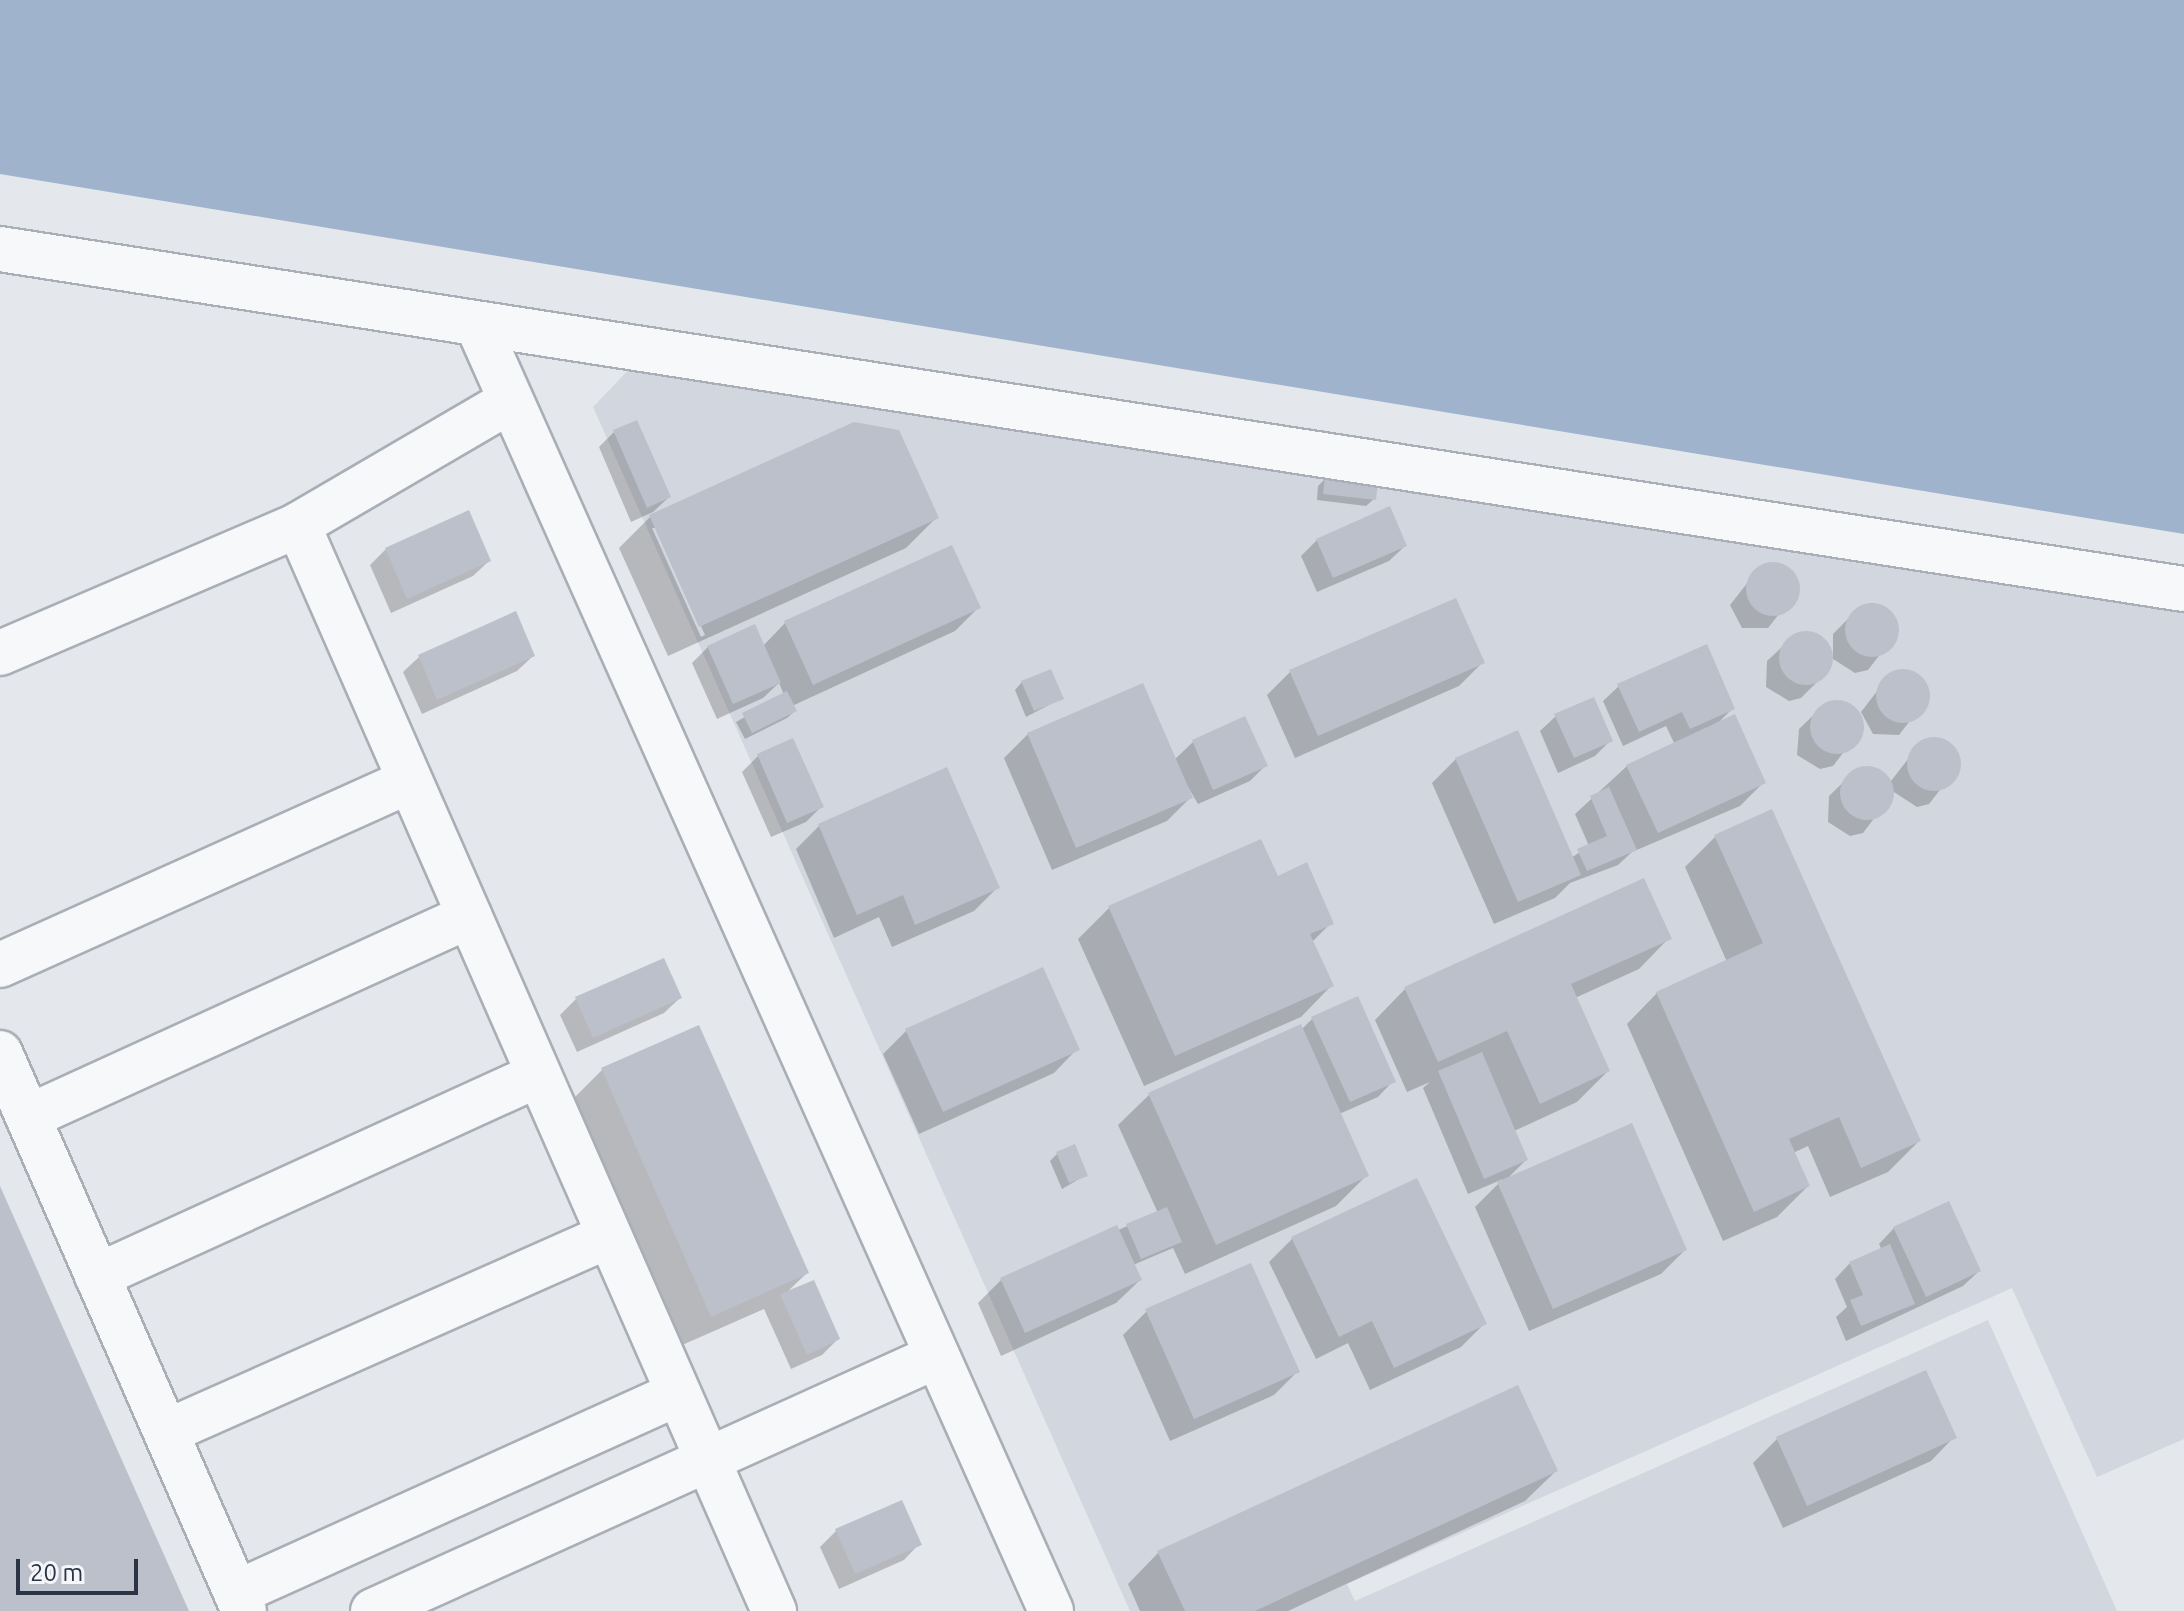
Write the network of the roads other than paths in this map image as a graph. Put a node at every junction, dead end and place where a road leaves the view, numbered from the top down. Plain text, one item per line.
1 (0, 249) edge
2 (477, 324) junction
3 (510, 401) junction
4 (298, 525) junction
5 (2184, 589) edge
6 (0, 653) edge
7 (410, 781) junction
8 (469, 916) junction
9 (0, 965) edge
10 (0, 1053) edge
11 (538, 1075) junction
12 (28, 1117) junction
13 (609, 1236) junction
14 (97, 1276) junction
15 (937, 1356) junction
16 (678, 1393) junction
17 (166, 1432) junction
18 (708, 1461) junction
19 (240, 1602) edge
20 (373, 1611) edge
21 (774, 1611) edge
22 (1051, 1611) edge

1 - 2 street
2 - 3 street
2 - 5 street
3 - 4 street
3 - 15 street
4 - 6 street
4 - 7 street
7 - 8 street
7 - 9 street
8 - 11 street
8 - 12 street
10 - 12 street
11 - 13 street
11 - 14 street
12 - 14 street
13 - 16 street
13 - 17 street
14 - 17 street
15 - 18 street
15 - 22 street
16 - 18 street
16 - 19 street
17 - 19 street
18 - 20 street
18 - 21 street

